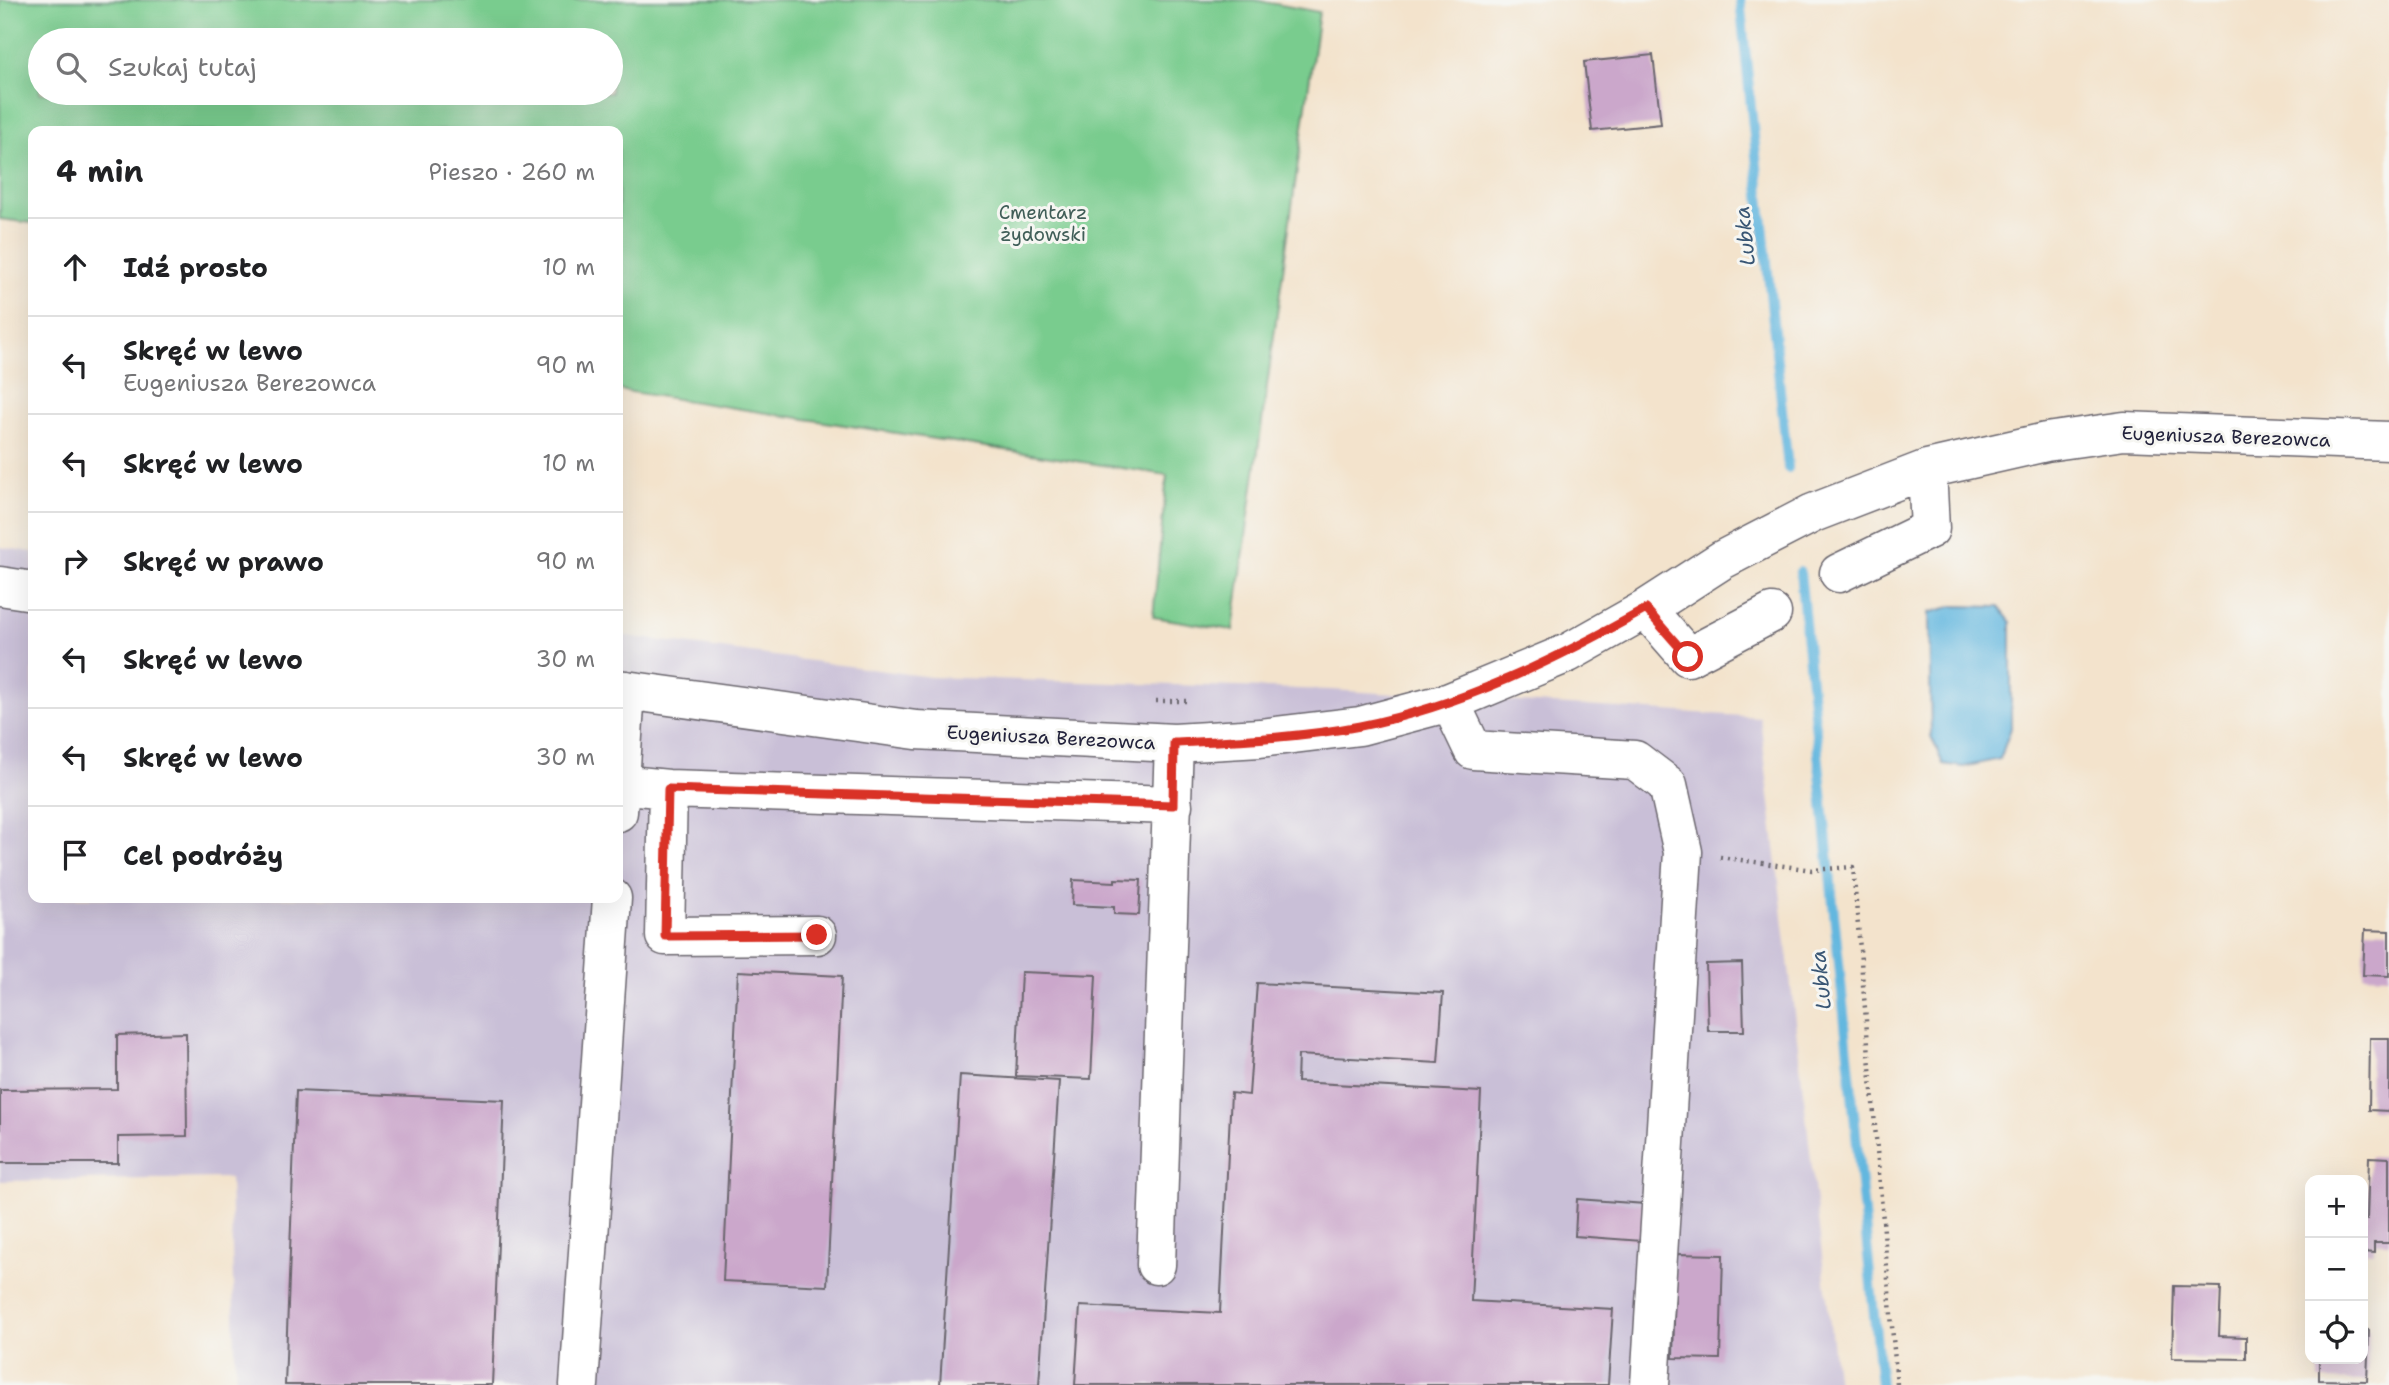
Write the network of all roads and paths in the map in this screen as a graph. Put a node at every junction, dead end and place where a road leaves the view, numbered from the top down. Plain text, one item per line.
1 (2389, 441) edge
2 (1927, 470) junction
3 (1839, 573) dead end
4 (0, 586) edge
5 (28, 590) edge
6 (1646, 609) junction
7 (1772, 613) dead end
8 (623, 690) edge
9 (1153, 701) dead end
10 (1194, 701) dead end
11 (1450, 702) junction
12 (1174, 743) junction
13 (668, 789) junction
14 (623, 793) edge
15 (1173, 805) junction
16 (1683, 852) junction
17 (612, 903) edge
18 (817, 935) dead end
19 (1156, 1265) dead end
20 (579, 1385) edge
21 (1650, 1385) edge
22 (1897, 1385) edge

1 - 2 street, Eugeniusza Berezowca
2 - 3 street
2 - 6 street, Eugeniusza Berezowca
4 - 5 street
6 - 7 street
6 - 11 street, Eugeniusza Berezowca
8 - 12 street, Eugeniusza Berezowca
9 - 10 path
11 - 12 street, Eugeniusza Berezowca
11 - 16 street
12 - 15 street
13 - 14 street
13 - 15 street
13 - 18 street
15 - 19 street
16 - 21 street
16 - 22 path
17 - 20 street

